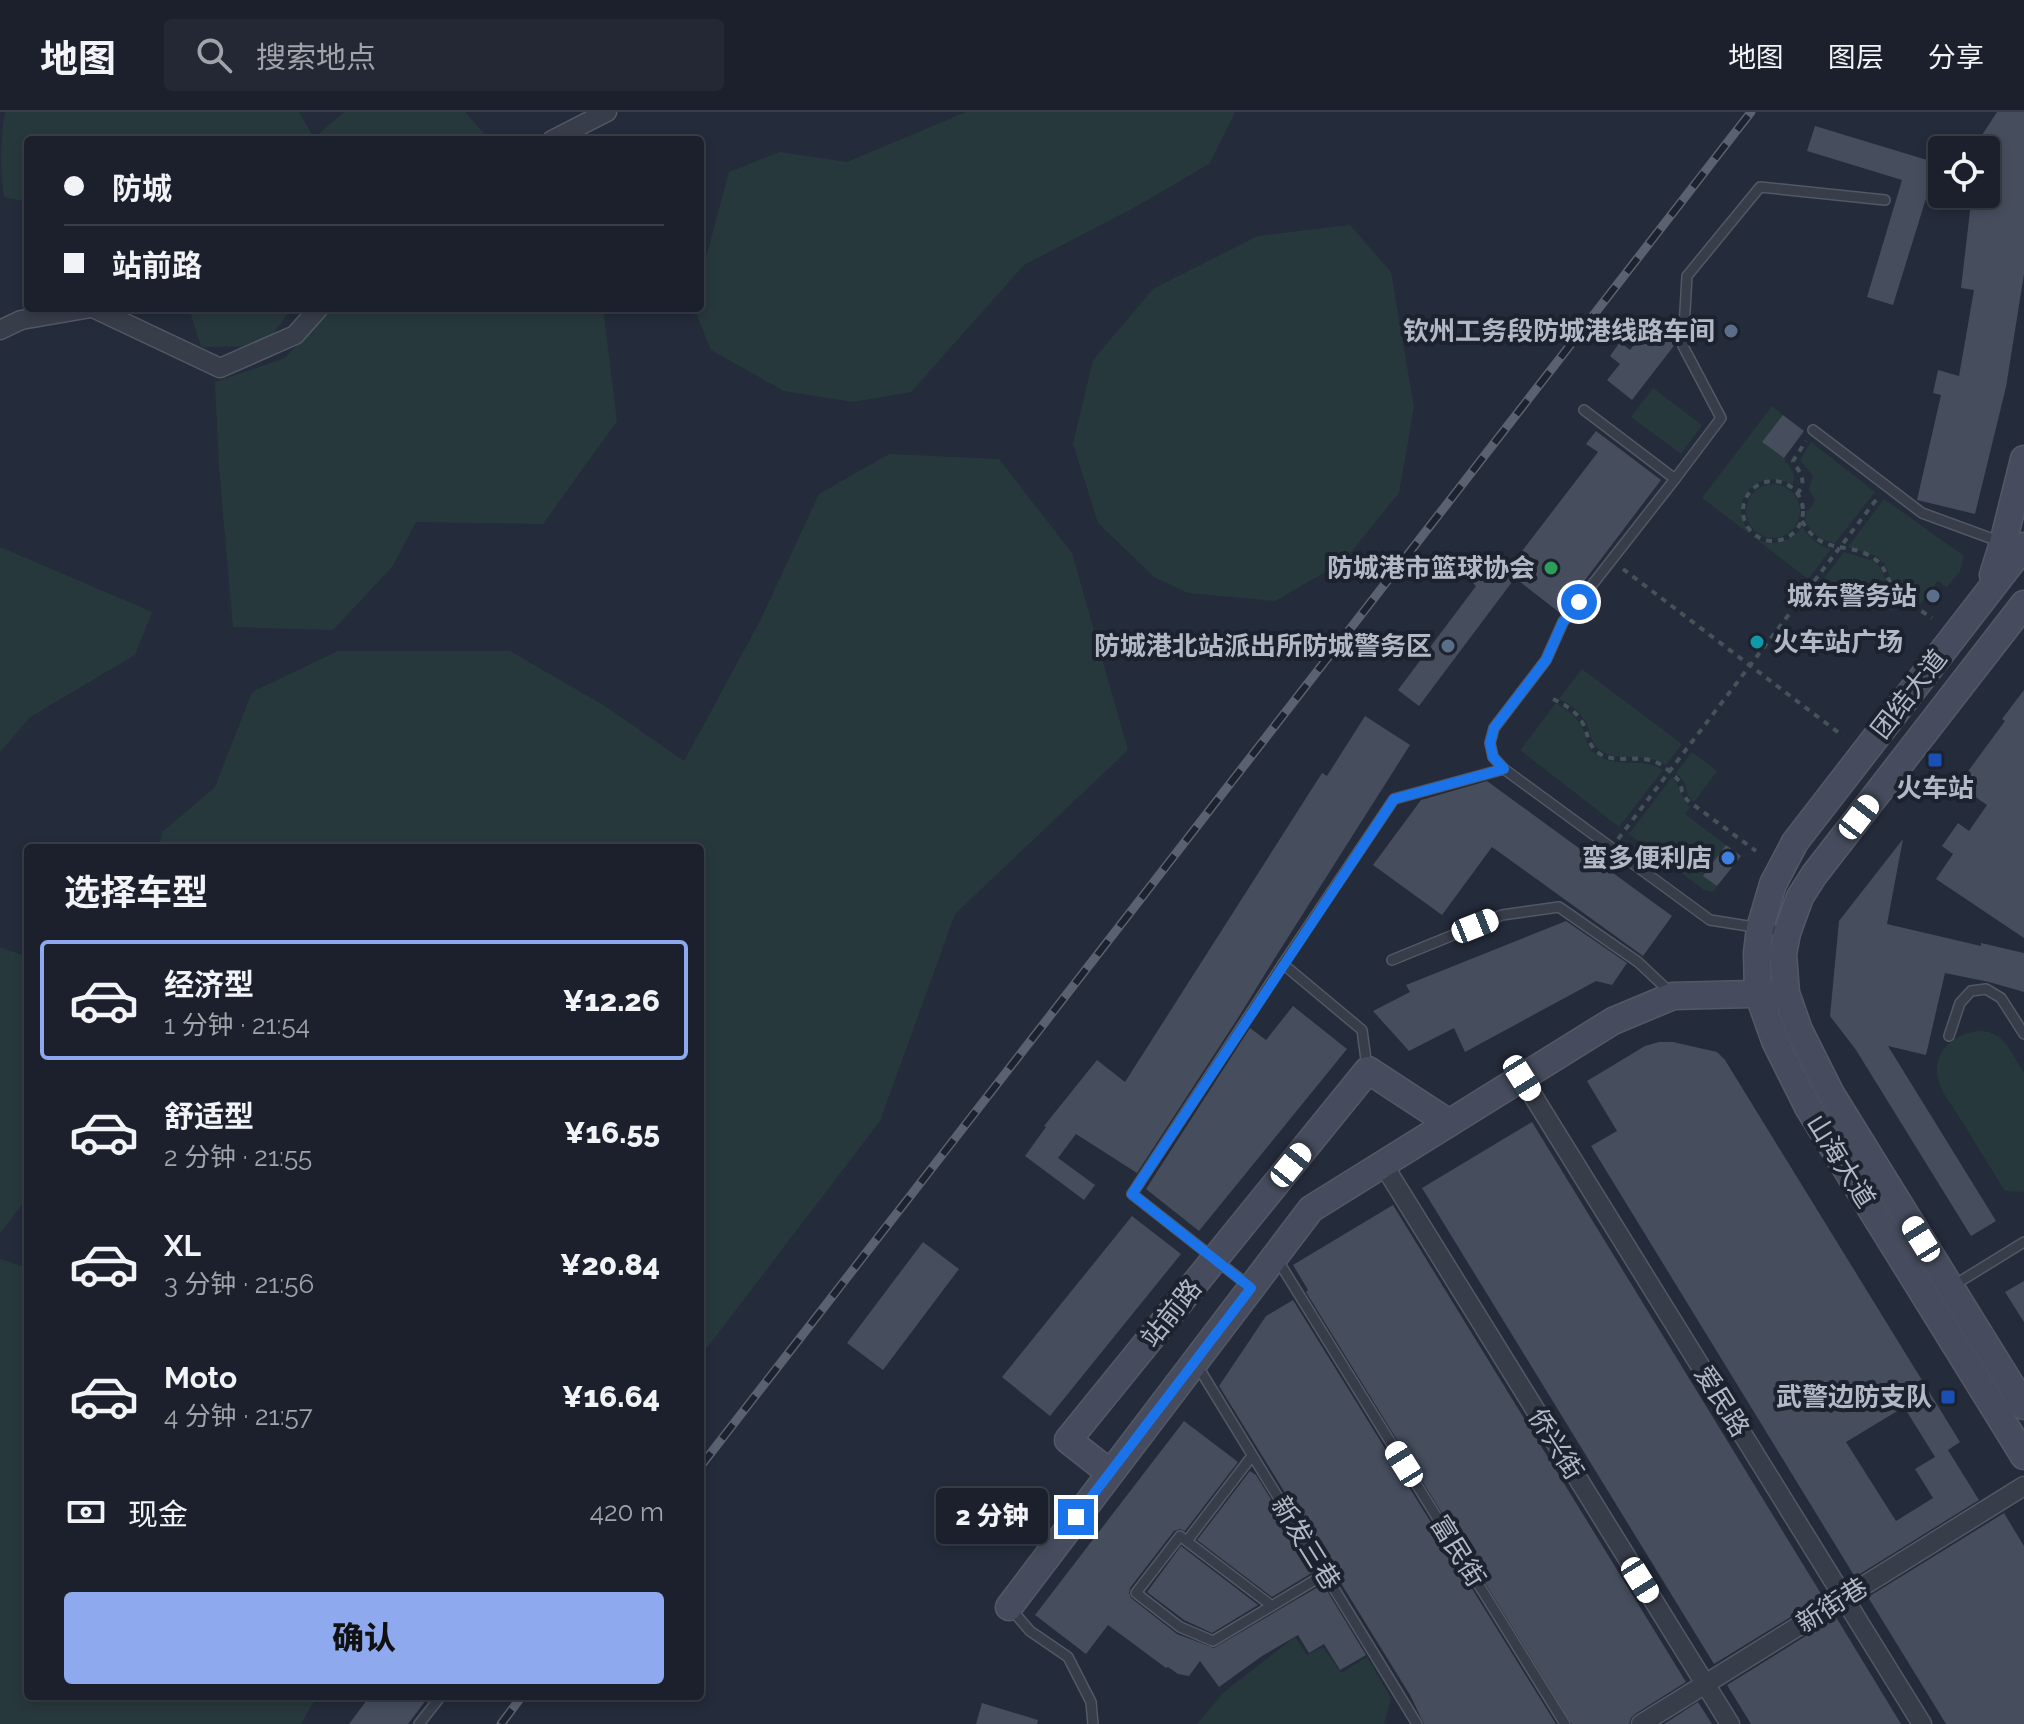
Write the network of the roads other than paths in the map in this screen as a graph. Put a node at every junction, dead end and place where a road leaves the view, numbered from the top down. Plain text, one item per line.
1 (607, 112) edge
2 (560, 136) edge
3 (1885, 200) dead end
4 (68, 312) edge
5 (101, 312) edge
6 (315, 312) edge
7 (0, 330) edge
8 (1584, 410) dead end
9 (1813, 430) road end
10 (2024, 459) edge
11 (1675, 479) junction
12 (2015, 548) edge
13 (2024, 604) edge
14 (1504, 769) junction
15 (1795, 842) joint
16 (1823, 864) joint
17 (1760, 928) junction
18 (1787, 933) junction
19 (1392, 960) dead end
20 (1283, 964) junction
21 (1758, 993) junction
22 (1786, 993) junction
23 (1673, 996) junction
24 (2024, 1034) edge
25 (1949, 1036) dead end
26 (1368, 1070) junction
27 (1522, 1078) junction
28 (1449, 1123) junction
29 (1383, 1164) junction
30 (2024, 1242) edge
31 (1275, 1256) junction
32 (1215, 1259) junction
33 (1251, 1288) junction
34 (1951, 1288) junction
35 (1928, 1302) junction
36 (1195, 1362) junction
37 (2024, 1406) edge
38 (1252, 1456) junction
39 (2024, 1456) edge
40 (1110, 1473) junction
41 (2024, 1486) edge
42 (1187, 1541) junction
43 (1325, 1574) junction
44 (1844, 1598) junction
45 (1272, 1606) junction
46 (1009, 1607) joint
47 (1705, 1684) junction
48 (438, 1700) edge
49 (419, 1724) edge
50 (1093, 1724) edge
51 (1417, 1724) edge
52 (1565, 1724) edge
53 (1641, 1724) edge
54 (1730, 1724) edge
55 (1922, 1724) edge

1 - 2 street
3 - 11 lane
4 - 7 street
5 - 6 street
8 - 11 lane
9 - 12 lane
10 - 12 main road, 团结大道
11 - 14 lane
12 - 15 main road, 团结大道
13 - 16 main road, 团结大道
14 - 17 lane
14 - 20 lane
15 - 17 main road, 山海大道
16 - 18 main road, 山海大道
17 - 18 lane
17 - 21 main road, 山海大道
18 - 22 main road, 山海大道
19 - 23 lane
20 - 26 lane
20 - 32 lane
21 - 22 main road, 站前路
21 - 23 main road, 站前路
21 - 35 main road, 山海大道
22 - 34 main road, 山海大道
23 - 27 main road, 站前路
24 - 25 lane
26 - 28 main road
26 - 32 main road, 站前路
27 - 28 main road, 站前路
27 - 44 street, 爱民路
28 - 29 main road, 站前路
29 - 31 main road, 站前路
29 - 47 street, 侨兴街
30 - 34 lane
31 - 33 main road, 站前路
31 - 52 lane, 富民街
32 - 33 lane
32 - 40 main road, 站前路
33 - 36 main road, 站前路
34 - 35 lane
34 - 37 main road, 山海大道
35 - 39 main road, 山海大道
36 - 38 lane, 新发三巷
36 - 40 main road, 站前路
38 - 42 lane
38 - 43 lane, 新发三巷
40 - 46 main road, 站前路
41 - 44 street, 新街巷
42 - 45 lane
42 - 45 lane
43 - 45 lane
43 - 51 lane, 新发三巷
44 - 47 street, 新街巷
44 - 55 street, 爱民路
46 - 50 lane
47 - 53 street, 新街巷
47 - 54 street, 侨兴街
48 - 49 lane

